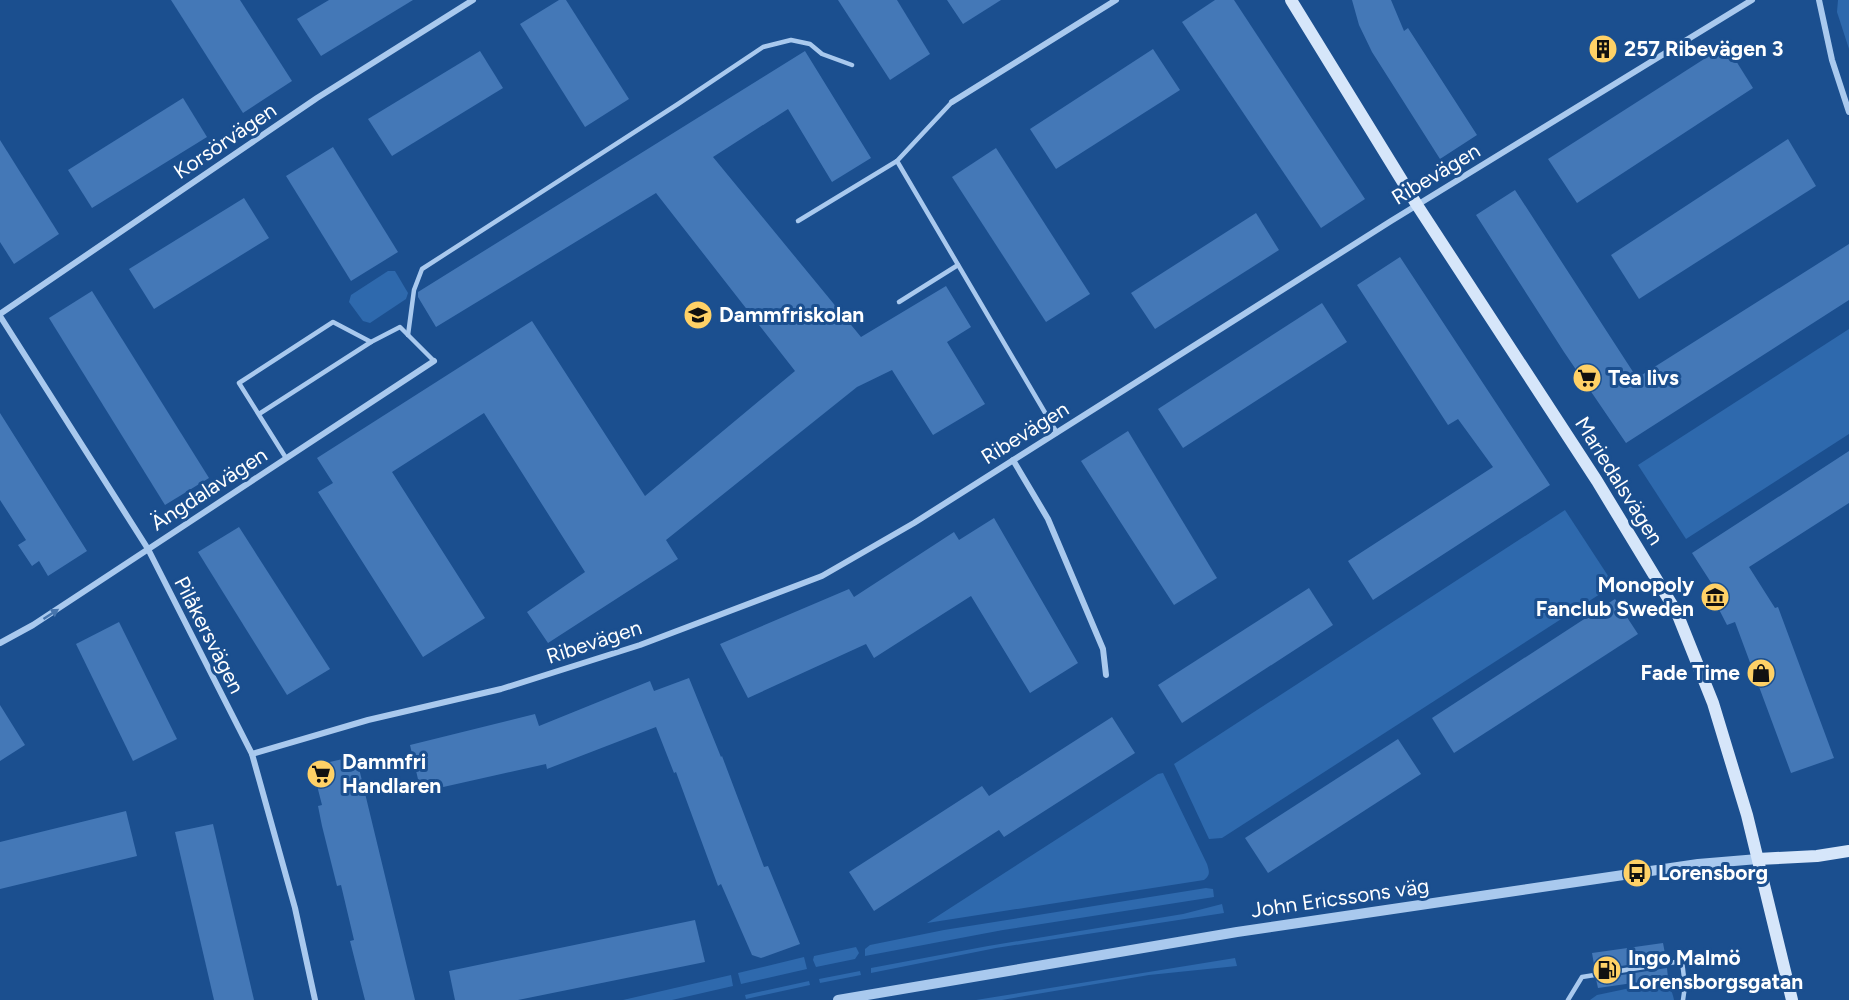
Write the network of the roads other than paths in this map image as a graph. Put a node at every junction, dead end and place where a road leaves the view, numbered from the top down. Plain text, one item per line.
1 (473, 0) edge
2 (1116, 0) edge
3 (1292, 0) edge
4 (1752, 0) edge
5 (1819, 0) edge
6 (852, 65) dead end
7 (952, 102) joint
8 (1849, 112) edge
9 (897, 161) junction
10 (1417, 205) junction
11 (798, 221) dead end
12 (958, 265) junction
13 (899, 302) dead end
14 (0, 315) edge
15 (408, 335) junction
16 (371, 342) junction
17 (434, 361) joint
18 (259, 414) junction
19 (1057, 433) junction
20 (286, 458) junction
21 (1013, 460) junction
22 (148, 549) junction
23 (0, 643) edge
24 (1106, 675) dead end
25 (252, 754) junction
26 (1849, 851) edge
27 (1758, 859) junction
28 (315, 1000) edge
29 (838, 1000) edge
30 (1568, 1000) edge
31 (1683, 1000) edge
32 (1792, 1000) edge

1 - 14 street, Korsörvägen
2 - 7 street
3 - 10 main road, Mariedalsvägen
4 - 10 street, Ribevägen
5 - 8 street
6 - 15 lane
7 - 9 lane
9 - 11 lane
9 - 12 lane
10 - 19 street, Ribevägen
10 - 27 main road, Mariedalsvägen
12 - 13 lane
12 - 19 lane
14 - 22 street, Pilåkersvägen
15 - 16 lane
15 - 17 lane
16 - 18 lane
16 - 18 lane
17 - 20 street, Ängdalavägen
18 - 20 lane
19 - 21 street, Ribevägen
20 - 22 street, Ängdalavägen
21 - 24 street
21 - 25 street, Ribevägen
23 -> 22 street, Ängdalavägen
22 - 25 street, Pilåkersvägen
25 - 28 street, Pilåkersvägen
26 - 27 main road, John Ericssons väg
27 - 29 street, John Ericssons väg
27 - 32 main road, Mariedalsvägen
30 - 31 lane

